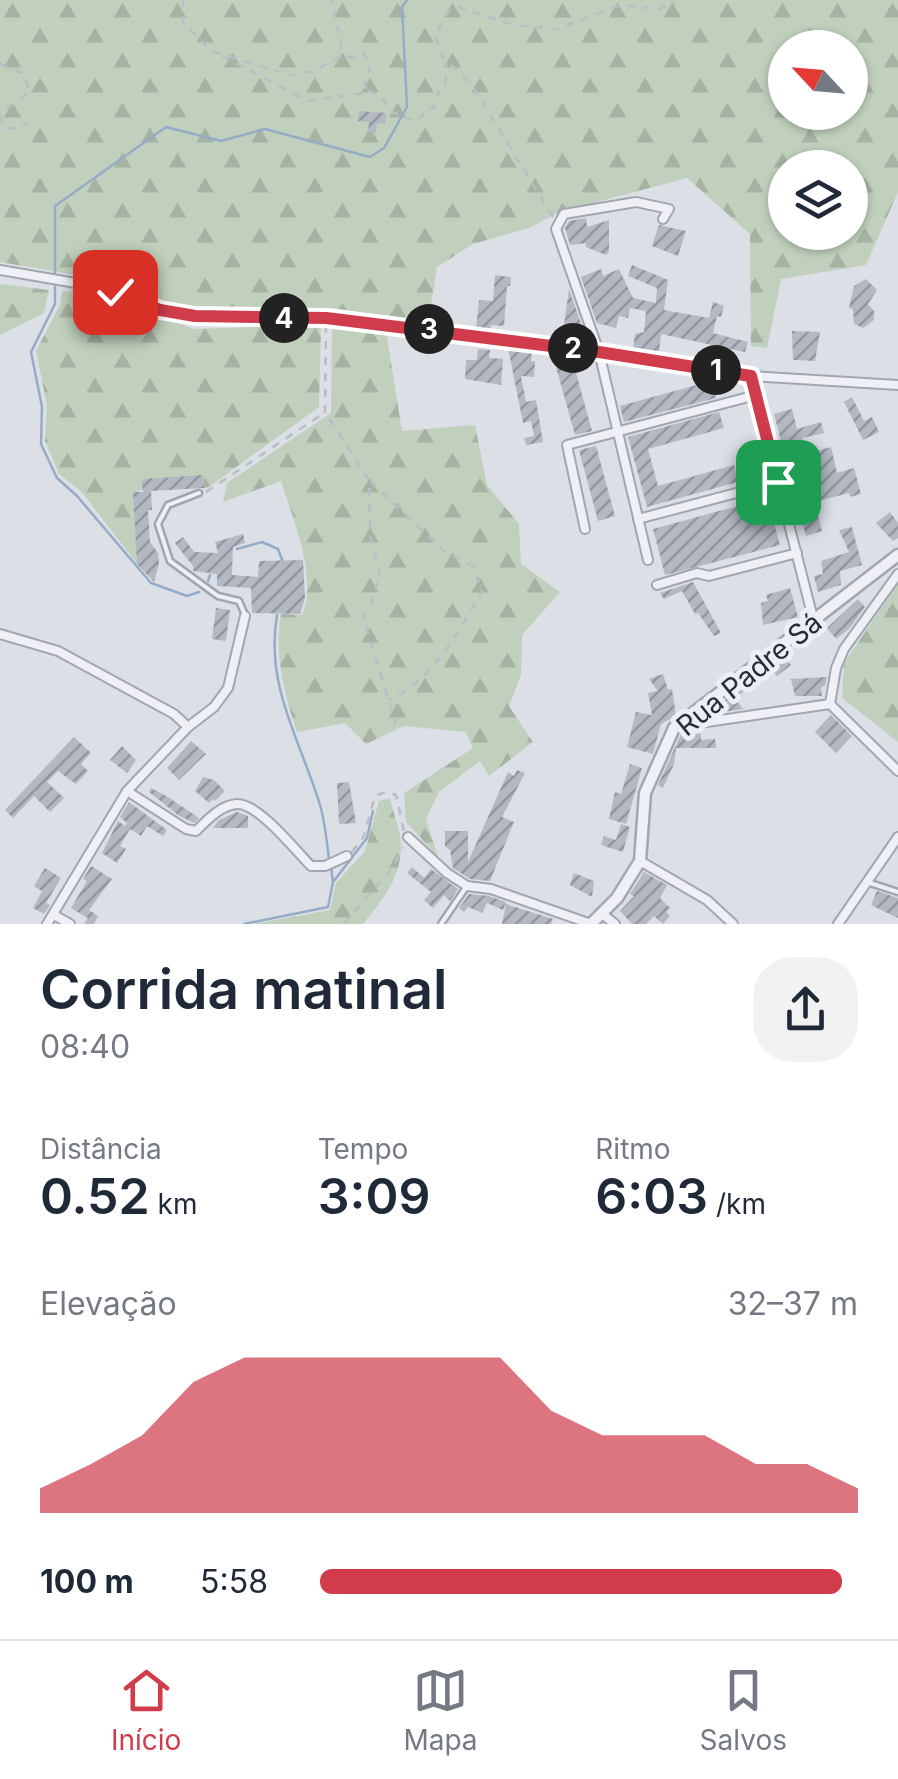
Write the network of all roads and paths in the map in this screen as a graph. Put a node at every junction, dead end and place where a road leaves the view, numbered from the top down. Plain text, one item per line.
1 (182, 0) edge
2 (332, 0) edge
3 (673, 0) edge
4 (211, 51) junction
5 (343, 55) junction
6 (448, 62) junction
7 (0, 64) edge
8 (366, 87) junction
9 (0, 114) edge
10 (32, 122) dead end
11 (664, 219) dead end
12 (558, 222) junction
13 (0, 270) edge
14 (326, 318) junction
15 (599, 352) junction
16 (751, 376) junction
17 (898, 386) edge
18 (756, 395) junction
19 (325, 412) junction
20 (618, 431) junction
21 (369, 480) junction
22 (778, 482) junction
23 (200, 493) joint
24 (638, 519) junction
25 (585, 529) dead end
26 (798, 552) junction
27 (898, 556) edge
28 (648, 560) dead end
29 (898, 574) edge
30 (658, 585) dead end
31 (245, 616) joint
32 (814, 622) junction
33 (0, 634) edge
34 (388, 700) junction
35 (830, 704) junction
36 (683, 721) junction
37 (396, 724) dead end
38 (188, 726) junction
39 (898, 770) edge
40 (127, 790) junction
41 (898, 837) edge
42 (408, 838) junction
43 (347, 856) joint
44 (640, 861) junction
45 (867, 882) junction
46 (467, 886) junction
47 (898, 892) edge
48 (601, 912) junction
49 (54, 915) junction
50 (48, 924) edge
51 (70, 924) edge
52 (344, 924) edge
53 (441, 924) edge
54 (591, 924) edge
55 (614, 924) edge
56 (733, 924) edge
57 (838, 924) edge

1 - 4 path
2 - 5 path
3 - 6 path
4 - 5 path
4 - 8 path
5 - 8 path
6 - 8 path
6 - 12 path
7 - 9 path
9 - 10 path
11 - 12 street
12 - 15 street
13 - 14 street
14 - 15 street
14 - 19 path
15 - 16 street
15 - 20 street
16 - 17 street
16 - 18 street
18 - 20 street
18 - 22 street
19 - 21 path
19 - 23 path
20 - 24 street
20 - 25 street
21 - 34 path
21 - 34 path
22 - 24 street
22 - 26 street
23 - 31 lane
24 - 28 street
26 - 30 street
26 - 32 street
27 - 32 street, Rua Padre Sá
29 - 35 street
31 - 38 street
32 - 36 street, Rua Padre Sá
33 - 38 street
34 - 37 path
35 - 36 street
35 - 39 street
36 - 44 street, Rua Padre Sá
38 - 40 street
40 - 43 street
40 - 49 street
41 - 45 street
42 - 43 path
42 - 46 street
42 - 52 path
44 - 48 street
44 - 56 street
45 - 47 lane
45 - 57 street
46 - 53 lane
46 - 54 street
48 - 54 street
48 - 55 street
49 - 50 street
49 - 51 street

